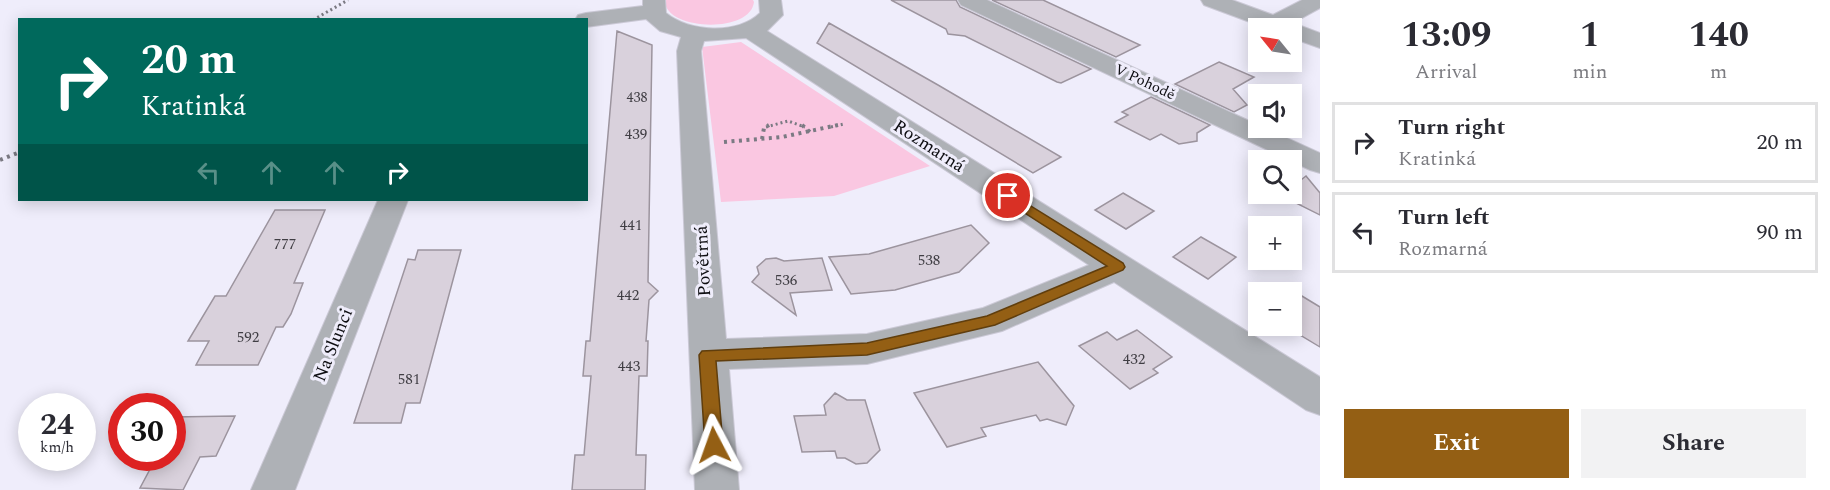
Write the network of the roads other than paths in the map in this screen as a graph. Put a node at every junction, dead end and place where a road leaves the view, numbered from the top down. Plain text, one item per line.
1 (770, 0) edge
2 (969, 0) edge
3 (1212, 0) edge
4 (1318, 0) edge
5 (653, 5) edge
6 (1258, 18) edge
7 (1296, 18) edge
8 (588, 20) edge
9 (750, 30) junction
10 (694, 34) junction
11 (1302, 34) edge
12 (1320, 41) edge
13 (1320, 164) edge
14 (393, 201) edge
15 (1118, 267) junction
16 (707, 355) junction
17 (1320, 398) edge
18 (273, 490) edge
19 (717, 490) edge

1 - 9 street
2 - 13 street, V Pohodě
3 - 6 street
4 - 7 street
5 - 8 street
5 - 10 street
9 - 10 street
9 - 15 street, Rozmarná
10 - 16 street, Povětrná
11 - 12 street
14 - 18 street, Na Slunci
15 - 16 street
15 - 17 street, Rozmarná
16 - 19 street, Povětrná

